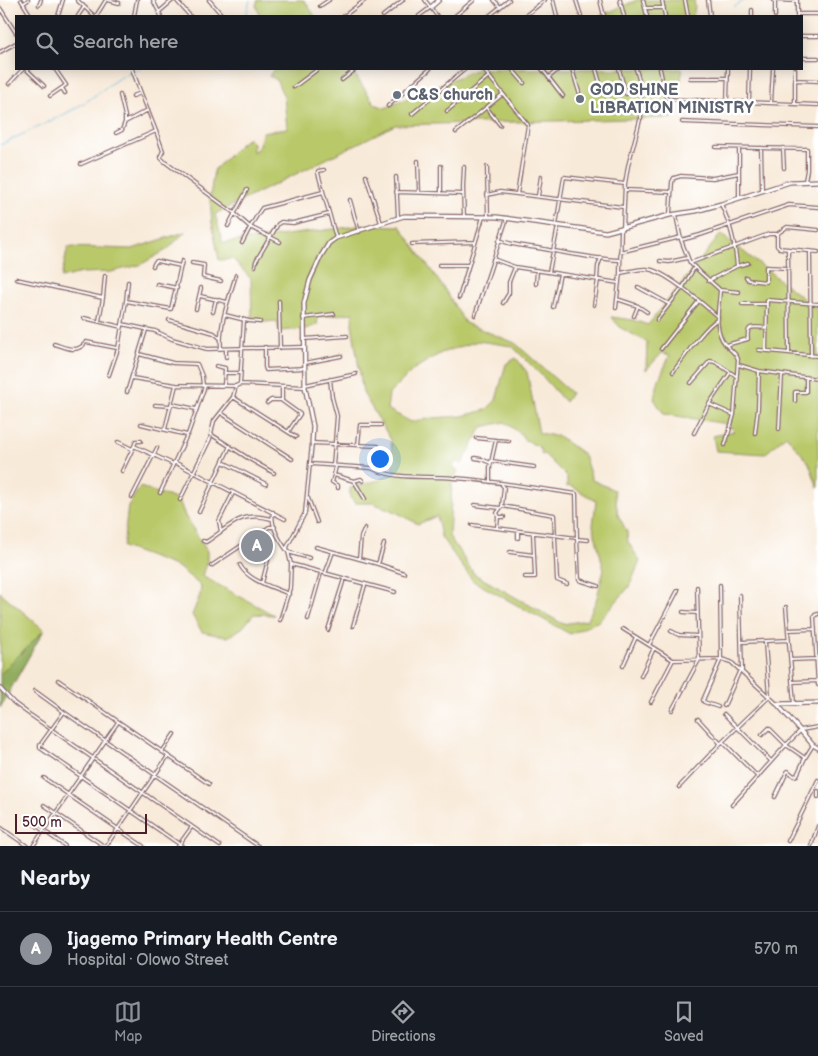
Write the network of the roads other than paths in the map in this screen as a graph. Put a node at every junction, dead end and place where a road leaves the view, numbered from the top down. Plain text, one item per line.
1 (21, 0) edge
2 (28, 0) edge
3 (41, 0) edge
4 (63, 0) edge
5 (77, 0) edge
6 (107, 0) edge
7 (136, 0) edge
8 (154, 0) edge
9 (172, 0) edge
10 (176, 0) edge
11 (209, 0) edge
12 (328, 0) edge
13 (366, 0) edge
14 (403, 0) edge
15 (425, 0) edge
16 (439, 0) edge
17 (474, 0) edge
18 (494, 0) edge
19 (509, 0) edge
20 (545, 0) edge
21 (553, 0) edge
22 (576, 0) edge
23 (600, 0) edge
24 (620, 0) edge
25 (643, 0) edge
26 (662, 0) edge
27 (685, 0) edge
28 (708, 0) edge
29 (774, 0) edge
30 (797, 0) edge
31 (24, 3) junction
32 (119, 3) dead end
33 (39, 5) dead end
34 (320, 6) dead end
35 (84, 7) junction
36 (431, 7) junction
37 (500, 7) junction
38 (0, 8) edge
39 (645, 8) junction
40 (664, 8) junction
41 (752, 10) dead end
42 (159, 12) junction
43 (818, 14) edge
44 (30, 15) edge
45 (58, 15) edge
46 (79, 15) edge
47 (94, 15) edge
48 (96, 15) edge
49 (134, 15) edge
50 (160, 15) edge
51 (189, 15) edge
52 (222, 15) dead end
53 (345, 15) edge
54 (384, 15) edge
55 (420, 15) edge
56 (436, 15) edge
57 (456, 15) edge
58 (490, 15) edge
59 (526, 15) edge
60 (557, 15) edge
61 (581, 15) edge
62 (604, 15) edge
63 (624, 15) edge
64 (647, 15) edge
65 (665, 15) edge
66 (688, 15) edge
67 (710, 15) edge
68 (752, 15) edge
69 (774, 15) edge
70 (797, 15) edge
71 (15, 31) edge
72 (803, 36) edge
73 (818, 36) edge
74 (15, 44) edge
75 (0, 48) edge
76 (1, 51) edge
77 (803, 58) edge
78 (818, 58) edge
79 (24, 70) edge
80 (26, 70) edge
81 (56, 70) edge
82 (132, 70) edge
83 (317, 70) edge
84 (355, 70) edge
85 (429, 70) edge
86 (464, 70) edge
87 (484, 70) edge
88 (513, 70) edge
89 (543, 70) edge
90 (558, 70) edge
91 (572, 70) edge
92 (596, 70) edge
93 (619, 70) edge
94 (636, 70) edge
95 (660, 70) edge
96 (728, 70) edge
97 (750, 70) edge
98 (773, 70) edge
99 (795, 70) edge
100 (489, 76) junction
101 (549, 77) junction
102 (690, 78) dead end
103 (727, 78) junction
104 (342, 80) dead end
105 (795, 80) junction
106 (818, 81) edge
107 (524, 83) dead end
108 (663, 83) dead end
109 (10, 84) dead end
110 (44, 86) dead end
111 (294, 87) dead end
112 (664, 87) dead end
113 (62, 88) junction
114 (602, 90) dead end
115 (579, 92) dead end
116 (65, 93) dead end
117 (141, 94) junction
118 (468, 94) junction
119 (503, 94) junction
120 (626, 94) dead end
121 (120, 95) dead end
122 (50, 96) dead end
123 (133, 96) dead end
124 (563, 96) dead end
125 (474, 100) dead end
126 (727, 102) junction
127 (749, 102) junction
128 (771, 103) junction
129 (795, 104) junction
130 (818, 105) edge
131 (388, 106) dead end
132 (486, 107) junction
133 (148, 110) junction
134 (447, 111) dead end
135 (412, 114) dead end
136 (125, 122) junction
137 (682, 122) dead end
138 (500, 124) dead end
139 (818, 127) edge
140 (156, 131) junction
141 (456, 132) dead end
142 (116, 133) dead end
143 (716, 147) dead end
144 (739, 148) junction
145 (761, 148) junction
146 (783, 148) junction
147 (418, 161) dead end
148 (81, 164) dead end
149 (441, 166) dead end
150 (464, 167) dead end
151 (487, 167) dead end
152 (784, 168) dead end
153 (324, 170) dead end
154 (739, 173) junction
155 (366, 176) dead end
156 (541, 176) dead end
157 (396, 178) dead end
158 (805, 181) junction
159 (818, 181) edge
160 (625, 184) junction
161 (247, 190) dead end
162 (624, 190) junction
163 (762, 190) junction
164 (323, 192) junction
165 (396, 192) junction
166 (419, 192) junction
167 (671, 192) junction
168 (441, 193) junction
169 (463, 194) junction
170 (517, 194) junction
171 (487, 195) junction
172 (538, 196) junction
173 (739, 197) junction
174 (350, 200) dead end
175 (560, 200) junction
176 (721, 204) junction
177 (624, 207) junction
178 (818, 207) edge
179 (234, 213) junction
180 (330, 214) junction
181 (676, 214) junction
182 (670, 215) junction
183 (398, 217) junction
184 (464, 217) junction
185 (483, 217) junction
186 (488, 217) junction
187 (507, 218) junction
188 (381, 223) junction
189 (730, 224) junction
190 (228, 226) dead end
191 (557, 226) junction
192 (250, 227) junction
193 (622, 228) junction
194 (818, 230) edge
195 (358, 232) junction
196 (776, 234) junction
197 (269, 238) junction
198 (336, 238) junction
199 (681, 238) junction
200 (499, 240) junction
201 (280, 242) dead end
202 (475, 242) junction
203 (242, 243) dead end
204 (412, 244) dead end
205 (736, 246) junction
206 (788, 249) junction
207 (553, 251) junction
208 (620, 252) junction
209 (810, 252) junction
210 (818, 252) edge
211 (601, 258) junction
212 (686, 258) junction
213 (493, 259) junction
214 (620, 260) junction
215 (182, 261) dead end
216 (660, 262) dead end
217 (192, 263) dead end
218 (748, 263) dead end
219 (439, 264) dead end
220 (690, 264) junction
221 (469, 265) junction
222 (153, 266) dead end
223 (181, 266) junction
224 (255, 266) dead end
225 (737, 266) junction
226 (515, 267) junction
227 (694, 268) junction
228 (788, 268) junction
229 (537, 270) junction
230 (549, 272) junction
231 (620, 273) junction
232 (560, 274) junction
233 (236, 275) dead end
234 (105, 276) dead end
235 (746, 277) dead end
236 (16, 279) dead end
237 (597, 280) junction
238 (221, 281) dead end
239 (708, 281) junction
240 (128, 282) dead end
241 (619, 283) junction
242 (157, 284) dead end
243 (536, 284) dead end
244 (638, 287) dead end
245 (683, 287) junction
246 (176, 288) junction
247 (201, 288) dead end
248 (720, 290) junction
249 (739, 292) dead end
250 (200, 296) junction
251 (103, 298) junction
252 (459, 298) dead end
253 (216, 299) junction
254 (617, 299) junction
255 (126, 301) junction
256 (279, 301) dead end
257 (788, 301) junction
258 (228, 302) junction
259 (698, 302) junction
260 (503, 303) dead end
261 (669, 304) junction
262 (742, 304) dead end
263 (766, 304) junction
264 (811, 304) junction
265 (818, 304) edge
266 (594, 305) dead end
267 (638, 306) junction
268 (553, 307) dead end
269 (616, 308) dead end
270 (196, 309) dead end
271 (213, 312) dead end
272 (647, 312) dead end
273 (334, 314) dead end
274 (225, 315) junction
275 (475, 315) dead end
276 (634, 316) dead end
277 (84, 318) dead end
278 (304, 318) junction
279 (718, 318) junction
280 (170, 320) dead end
281 (244, 320) junction
282 (657, 320) dead end
283 (99, 321) junction
284 (260, 322) dead end
285 (122, 326) junction
286 (766, 328) junction
287 (146, 330) junction
288 (347, 336) dead end
289 (220, 338) junction
290 (304, 339) junction
291 (54, 344) dead end
292 (726, 345) junction
293 (304, 347) junction
294 (243, 348) junction
295 (266, 348) junction
296 (280, 348) junction
297 (118, 349) junction
298 (221, 349) junction
299 (226, 349) junction
300 (661, 349) dead end
301 (759, 350) dead end
302 (766, 351) junction
303 (789, 353) junction
304 (138, 354) junction
305 (341, 356) dead end
306 (811, 356) junction
307 (818, 356) edge
308 (226, 358) dead end
309 (305, 363) junction
310 (739, 365) junction
311 (216, 366) dead end
312 (305, 368) junction
313 (759, 371) junction
314 (673, 372) dead end
315 (225, 373) junction
316 (240, 373) junction
317 (730, 373) junction
318 (356, 374) dead end
319 (109, 375) dead end
320 (782, 375) junction
321 (736, 376) junction
322 (806, 377) junction
323 (132, 378) junction
324 (330, 379) junction
325 (818, 379) edge
326 (691, 383) dead end
327 (240, 384) junction
328 (176, 385) junction
329 (224, 385) junction
330 (204, 386) junction
331 (236, 386) junction
332 (282, 386) junction
333 (305, 386) junction
334 (127, 392) dead end
335 (233, 397) junction
336 (282, 400) junction
337 (795, 401) dead end
338 (268, 403) dead end
339 (709, 404) junction
340 (155, 405) dead end
341 (171, 405) junction
342 (197, 409) junction
343 (221, 414) junction
344 (734, 416) junction
345 (140, 424) dead end
346 (381, 425) dead end
347 (779, 429) dead end
348 (164, 430) junction
349 (288, 432) junction
350 (694, 433) dead end
351 (755, 433) dead end
352 (188, 435) junction
353 (212, 435) junction
354 (296, 437) dead end
355 (476, 438) dead end
356 (496, 440) junction
357 (141, 441) dead end
358 (509, 441) dead end
359 (118, 442) dead end
360 (312, 443) junction
361 (335, 444) junction
362 (358, 445) junction
363 (725, 445) dead end
364 (230, 446) junction
365 (378, 446) dead end
366 (133, 447) junction
367 (157, 448) dead end
368 (154, 454) junction
369 (475, 458) dead end
370 (292, 460) dead end
371 (223, 462) junction
372 (491, 462) junction
373 (174, 463) junction
374 (311, 464) junction
375 (334, 466) junction
376 (534, 467) dead end
377 (122, 471) dead end
378 (194, 473) junction
379 (274, 473) dead end
380 (334, 475) junction
381 (354, 481) junction
382 (362, 481) dead end
383 (490, 482) junction
384 (214, 483) junction
385 (501, 483) junction
386 (266, 484) dead end
387 (507, 484) junction
388 (504, 487) junction
389 (338, 488) dead end
390 (234, 492) junction
391 (160, 493) dead end
392 (308, 496) junction
393 (132, 498) dead end
394 (365, 499) dead end
395 (180, 500) dead end
396 (475, 505) dead end
397 (501, 507) junction
398 (199, 512) dead end
399 (273, 512) junction
400 (498, 516) junction
401 (504, 517) dead end
402 (272, 519) junction
403 (286, 519) dead end
404 (317, 522) dead end
405 (472, 525) dead end
406 (275, 527) junction
407 (365, 528) dead end
408 (497, 528) junction
409 (518, 531) junction
410 (221, 532) junction
411 (533, 533) junction
412 (556, 535) junction
413 (518, 538) dead end
414 (577, 538) junction
415 (588, 540) dead end
416 (203, 541) dead end
417 (384, 544) dead end
418 (316, 547) dead end
419 (288, 552) junction
420 (333, 552) junction
421 (510, 552) dead end
422 (534, 555) junction
423 (309, 558) dead end
424 (268, 560) dead end
425 (359, 560) junction
426 (291, 564) junction
427 (378, 564) junction
428 (240, 565) dead end
429 (211, 566) dead end
430 (321, 573) junction
431 (404, 573) dead end
432 (325, 574) junction
433 (525, 577) dead end
434 (344, 579) junction
435 (262, 583) junction
436 (567, 584) dead end
437 (365, 585) junction
438 (720, 585) dead end
439 (598, 586) dead end
440 (697, 587) dead end
441 (678, 590) dead end
442 (395, 592) dead end
443 (289, 594) junction
444 (740, 595) dead end
445 (786, 607) dead end
446 (683, 612) dead end
447 (697, 613) junction
448 (818, 614) edge
449 (308, 619) dead end
450 (280, 620) dead end
451 (353, 626) dead end
452 (623, 629) dead end
453 (815, 629) junction
454 (328, 630) dead end
455 (788, 630) junction
456 (671, 631) dead end
457 (698, 636) junction
458 (816, 636) edge
459 (636, 637) junction
460 (788, 640) junction
461 (742, 642) junction
462 (765, 642) junction
463 (650, 645) junction
464 (654, 648) junction
465 (721, 659) junction
466 (816, 659) junction
467 (673, 660) junction
468 (699, 660) junction
469 (790, 660) junction
470 (623, 666) dead end
471 (741, 671) junction
472 (641, 676) dead end
473 (58, 680) dead end
474 (818, 681) edge
475 (792, 682) junction
476 (818, 685) edge
477 (0, 688) edge
478 (35, 691) dead end
479 (769, 697) junction
480 (651, 702) dead end
481 (818, 703) edge
482 (778, 704) junction
483 (794, 704) junction
484 (724, 706) dead end
485 (718, 707) dead end
486 (672, 710) dead end
487 (64, 712) junction
488 (724, 714) dead end
489 (698, 719) dead end
490 (118, 722) junction
491 (818, 727) edge
492 (737, 728) junction
493 (51, 730) junction
494 (801, 730) junction
495 (174, 734) dead end
496 (762, 735) dead end
497 (106, 740) junction
498 (722, 743) junction
499 (786, 745) junction
500 (816, 748) edge
501 (162, 752) junction
502 (168, 756) junction
503 (805, 758) junction
504 (93, 759) junction
505 (771, 761) junction
506 (155, 774) junction
507 (80, 777) junction
508 (758, 777) junction
509 (44, 778) dead end
510 (818, 780) edge
511 (209, 784) dead end
512 (679, 787) dead end
513 (142, 793) junction
514 (68, 795) junction
515 (775, 797) dead end
516 (44, 805) dead end
517 (732, 805) dead end
518 (130, 810) junction
519 (171, 812) junction
520 (55, 813) junction
521 (26, 818) dead end
522 (818, 826) edge
523 (0, 827) edge
524 (118, 830) junction
525 (43, 831) junction
526 (788, 841) dead end
527 (180, 845) edge
528 (27, 846) edge
529 (32, 846) edge
530 (65, 846) edge
531 (105, 846) edge
532 (143, 846) edge
533 (220, 846) edge
534 (258, 846) edge
535 (811, 846) edge

1 - 31 street
2 - 31 street
3 - 33 street
4 - 45 street
5 - 35 street
6 - 32 street
6 - 48 street
7 - 49 street
8 - 42 street
9 - 42 street
10 - 51 street
11 - 52 street
12 - 34 street
13 - 53 street
14 - 54 street
15 - 36 street
16 - 36 street
17 - 57 street
18 - 37 street
19 - 37 street
20 - 59 street
21 - 60 street
22 - 61 street
23 - 62 street
24 - 63 street
25 - 39 street
26 - 40 street
27 - 66 street
28 - 67 street
29 - 30 street
29 - 69 street
30 - 70 street
31 - 44 street
35 - 46 street
35 - 47 street
36 - 55 street
36 - 56 street
37 - 58 street
38 - 71 street
39 - 40 street
39 - 64 street
40 - 65 street
41 - 68 street
42 - 50 street
43 - 70 street
72 - 73 street
74 - 76 street
75 - 76 street
77 - 78 street
79 - 109 street
80 - 110 street
81 - 113 street
82 - 117 street
83 - 111 street
84 - 104 street
85 - 131 street
86 - 135 street
87 - 100 street
88 - 107 street
89 - 101 street
90 - 101 street
91 - 115 street
92 - 114 street
93 - 120 street
94 - 160 street
95 - 108 street
96 - 103 street
97 - 127 street
98 - 128 street
99 - 105 street
100 - 118 street
100 - 119 street
101 - 124 street
102 - 103 street
103 - 126 street
105 - 106 street
105 - 129 street
112 - 126 street
113 - 116 street
113 - 122 street
117 - 123 street
117 - 133 street
118 - 125 street
118 - 134 street
119 - 132 street
119 - 170 street
121 - 136 street
126 - 127 street
127 - 128 street
128 - 129 street
129 - 130 street
132 - 138 street
132 - 141 street
133 - 136 street
133 - 140 street
136 - 142 street
137 - 139 street
140 - 148 street
140 - 179 street
143 - 144 street
144 - 145 street
144 - 154 street
145 - 146 street
145 - 163 street
146 - 152 street
146 - 158 street
147 - 166 street
149 - 168 street
150 - 169 street
151 - 171 street
153 - 164 street
154 - 167 street
154 - 173 street
155 - 188 street
156 - 172 street
157 - 165 street
158 - 159 street
158 - 163 street
160 - 162 street
160 - 175 street
161 - 179 street
162 - 167 street
162 - 177 street
163 - 173 street
164 - 180 street
164 - 192 street
165 - 166 street
165 - 183 street
166 - 168 street
167 - 182 street
168 - 169 street
169 - 184 street
170 - 171 street
170 - 172 street
171 - 186 street
172 - 175 street
173 - 176 street
174 - 195 street
175 - 177 street
175 - 191 street
176 - 181 street
176 - 189 street
177 - 193 street
178 - 189 street
179 - 190 street
179 - 192 street
180 - 197 street
180 - 198 street
181 - 182 street
181 - 199 street
182 - 193 street
183 - 184 street
183 - 188 street
184 - 185 street
185 - 186 street
185 - 202 street
186 - 187 street
187 - 191 street
187 - 200 street
188 - 195 street
189 - 199 street
189 - 205 street
191 - 193 street
191 - 207 street
192 - 197 street
192 - 203 street
193 - 208 street
194 - 196 street
195 - 198 street
196 - 205 street
196 - 206 street
197 - 201 street
197 - 224 street
198 - 278 street
199 - 208 street
199 - 212 street
200 - 207 street
200 - 213 street
202 - 204 street
202 - 221 street
205 - 220 street
205 - 225 street
206 - 209 street
206 - 228 street
207 - 211 street
207 - 230 street
208 - 214 street
209 - 210 street
209 - 264 street
211 - 214 street
211 - 237 street
212 - 216 street
212 - 220 street
213 - 226 street
213 - 275 street
214 - 231 street
215 - 223 street
217 - 238 street
218 - 225 street
219 - 221 street
220 - 227 street
221 - 252 street
222 - 223 street
223 - 246 street
225 - 239 street
226 - 229 street
226 - 260 street
227 - 239 street
227 - 245 street
228 - 235 street
228 - 257 street
229 - 230 street
229 - 243 street
230 - 232 street
231 - 241 street
231 - 245 street
232 - 237 street
232 - 268 street
233 - 258 street
234 - 251 street
236 - 251 street
237 - 241 street
237 - 266 street
239 - 248 street
240 - 255 street
241 - 254 street
242 - 246 street
244 - 261 street
245 - 259 street
245 - 261 street
246 - 255 street
247 - 250 street
248 - 249 street
248 - 279 street
250 - 253 street
250 - 270 street
251 - 283 street
253 - 258 street
253 - 271 street
254 - 267 street
254 - 269 street
255 - 285 street
256 - 296 street
257 - 263 street
257 - 264 street
257 - 303 street
258 - 274 street
259 - 279 street
259 - 300 street
261 - 282 street
262 - 263 street
263 - 286 street
264 - 265 street
264 - 306 street
267 - 272 street
267 - 276 street
273 - 278 street
274 - 281 street
274 - 289 street
277 - 283 street
278 - 290 street
279 - 292 street
279 - 314 street
280 - 289 street
281 - 284 street
281 - 294 street
283 - 285 street
285 - 287 street
285 - 297 street
286 - 292 street
286 - 302 street
287 - 298 street
287 - 304 street
288 - 290 street
289 - 298 street
290 - 293 street
291 - 297 street
292 - 310 street
293 - 296 street
293 - 309 street
294 - 295 street
294 - 299 street
294 - 316 street
295 - 296 street
295 - 312 street
297 - 319 street
298 - 299 street
299 - 308 street
301 - 302 street
302 - 303 street
303 - 306 street
304 - 323 street
304 - 330 street
305 - 309 street
306 - 307 street
309 - 312 street
310 - 313 street
310 - 321 street
311 - 315 street
312 - 333 street
313 - 320 street
313 - 351 street
315 - 316 street
315 - 329 street
316 - 327 street
317 - 321 street
317 - 326 street
317 - 339 street
318 - 324 street
320 - 322 street
320 - 347 street
321 - 344 street
322 - 325 street
322 - 337 street
323 - 328 street
323 - 334 street
324 - 333 street
324 - 361 street
327 - 331 street
327 - 332 street
328 - 330 street
328 - 341 street
329 - 330 street
329 - 331 street
330 - 342 street
331 - 335 street
332 - 333 street
332 - 336 street
333 - 360 street
335 - 343 street
335 - 349 street
336 - 338 street
336 - 349 street
339 - 344 street
339 - 350 street
340 - 341 street
341 - 342 street
341 - 348 street
342 - 352 street
343 - 353 street
343 - 370 street
344 - 363 street
345 - 348 street
346 - 362 street
348 - 352 street
349 - 354 street
352 - 373 street
353 - 364 street
353 - 378 street
355 - 356 street
356 - 358 street
356 - 372 street
357 - 366 street
359 - 366 street
360 - 361 street
360 - 374 street
361 - 362 street
361 - 375 street
362 - 365 street
364 - 371 street
364 - 379 street
366 - 368 street
366 - 377 street
367 - 368 street
368 - 373 street
368 - 393 street
369 - 372 street
371 - 384 street
371 - 386 street
372 - 376 street
372 - 383 street
373 - 378 street
373 - 391 street
374 - 375 street
374 - 392 street
375 - 380 street
375 - 383 street
378 - 384 street
378 - 395 street
380 - 381 street
380 - 389 street
381 - 382 street
381 - 394 street
383 - 385 street
384 - 390 street
384 - 398 street
385 - 387 street
385 - 388 street
387 - 388 street
387 - 414 street
388 - 397 street
390 - 399 street
390 - 410 street
392 - 404 street
392 - 419 street
396 - 397 street
397 - 400 street
397 - 412 street
399 - 402 street
399 - 403 street
400 - 401 street
400 - 408 street
402 - 406 street
402 - 410 street
405 - 408 street
406 - 419 street
406 - 429 street
407 - 425 street
408 - 409 street
409 - 411 street
409 - 413 street
410 - 416 street
411 - 412 street
411 - 422 street
412 - 414 street
412 - 436 street
414 - 415 street
414 - 439 street
417 - 427 street
418 - 420 street
419 - 423 street
419 - 426 street
420 - 425 street
420 - 432 street
421 - 422 street
422 - 433 street
424 - 435 street
425 - 427 street
426 - 430 street
426 - 443 street
427 - 431 street
428 - 435 street
430 - 432 street
430 - 449 street
432 - 434 street
434 - 437 street
434 - 454 street
435 - 443 street
437 - 442 street
437 - 451 street
438 - 465 street
440 - 447 street
441 - 463 street
443 - 450 street
444 - 461 street
445 - 455 street
446 - 447 street
447 - 457 street
448 - 453 street
452 - 459 street
453 - 455 street
453 - 458 street
455 - 460 street
456 - 457 street
457 - 468 street
458 - 466 street
459 - 463 street
459 - 470 street
460 - 462 street
460 - 469 street
461 - 462 street
461 - 471 street
462 - 479 street
463 - 464 street
464 - 467 street
464 - 472 street
465 - 468 street
465 - 471 street
465 - 485 street
466 - 469 street
466 - 474 street
467 - 468 street
467 - 480 street
468 - 486 street
469 - 475 street
471 - 479 street
471 - 484 street
473 - 490 street
474 - 475 street
474 - 476 street
475 - 483 street
477 - 493 street
478 - 487 street
479 - 482 street
479 - 492 street
481 - 483 street
482 - 483 street
482 - 494 street
487 - 493 street
487 - 497 street
488 - 492 street
489 - 498 street
490 - 497 street
490 - 501 street
491 - 494 street
492 - 498 street
492 - 505 street
493 - 504 street
493 - 507 street
494 - 499 street
494 - 500 street
495 - 501 street
496 - 499 street
497 - 504 street
497 - 506 street
498 - 508 street
498 - 512 street
499 - 503 street
499 - 505 street
500 - 503 street
501 - 502 street
502 - 506 street
502 - 511 street
503 - 515 street
504 - 507 street
504 - 513 street
505 - 508 street
506 - 513 street
506 - 534 street
507 - 514 street
507 - 518 street
508 - 517 street
509 - 514 street
510 - 526 street
513 - 518 street
513 - 519 street
514 - 520 street
514 - 524 street
516 - 520 street
518 - 524 street
518 - 527 street
519 - 527 street
519 - 533 street
520 - 525 street
520 - 531 street
521 - 525 street
522 - 535 street
523 - 528 street
524 - 531 street
524 - 532 street
525 - 529 street
525 - 530 street

